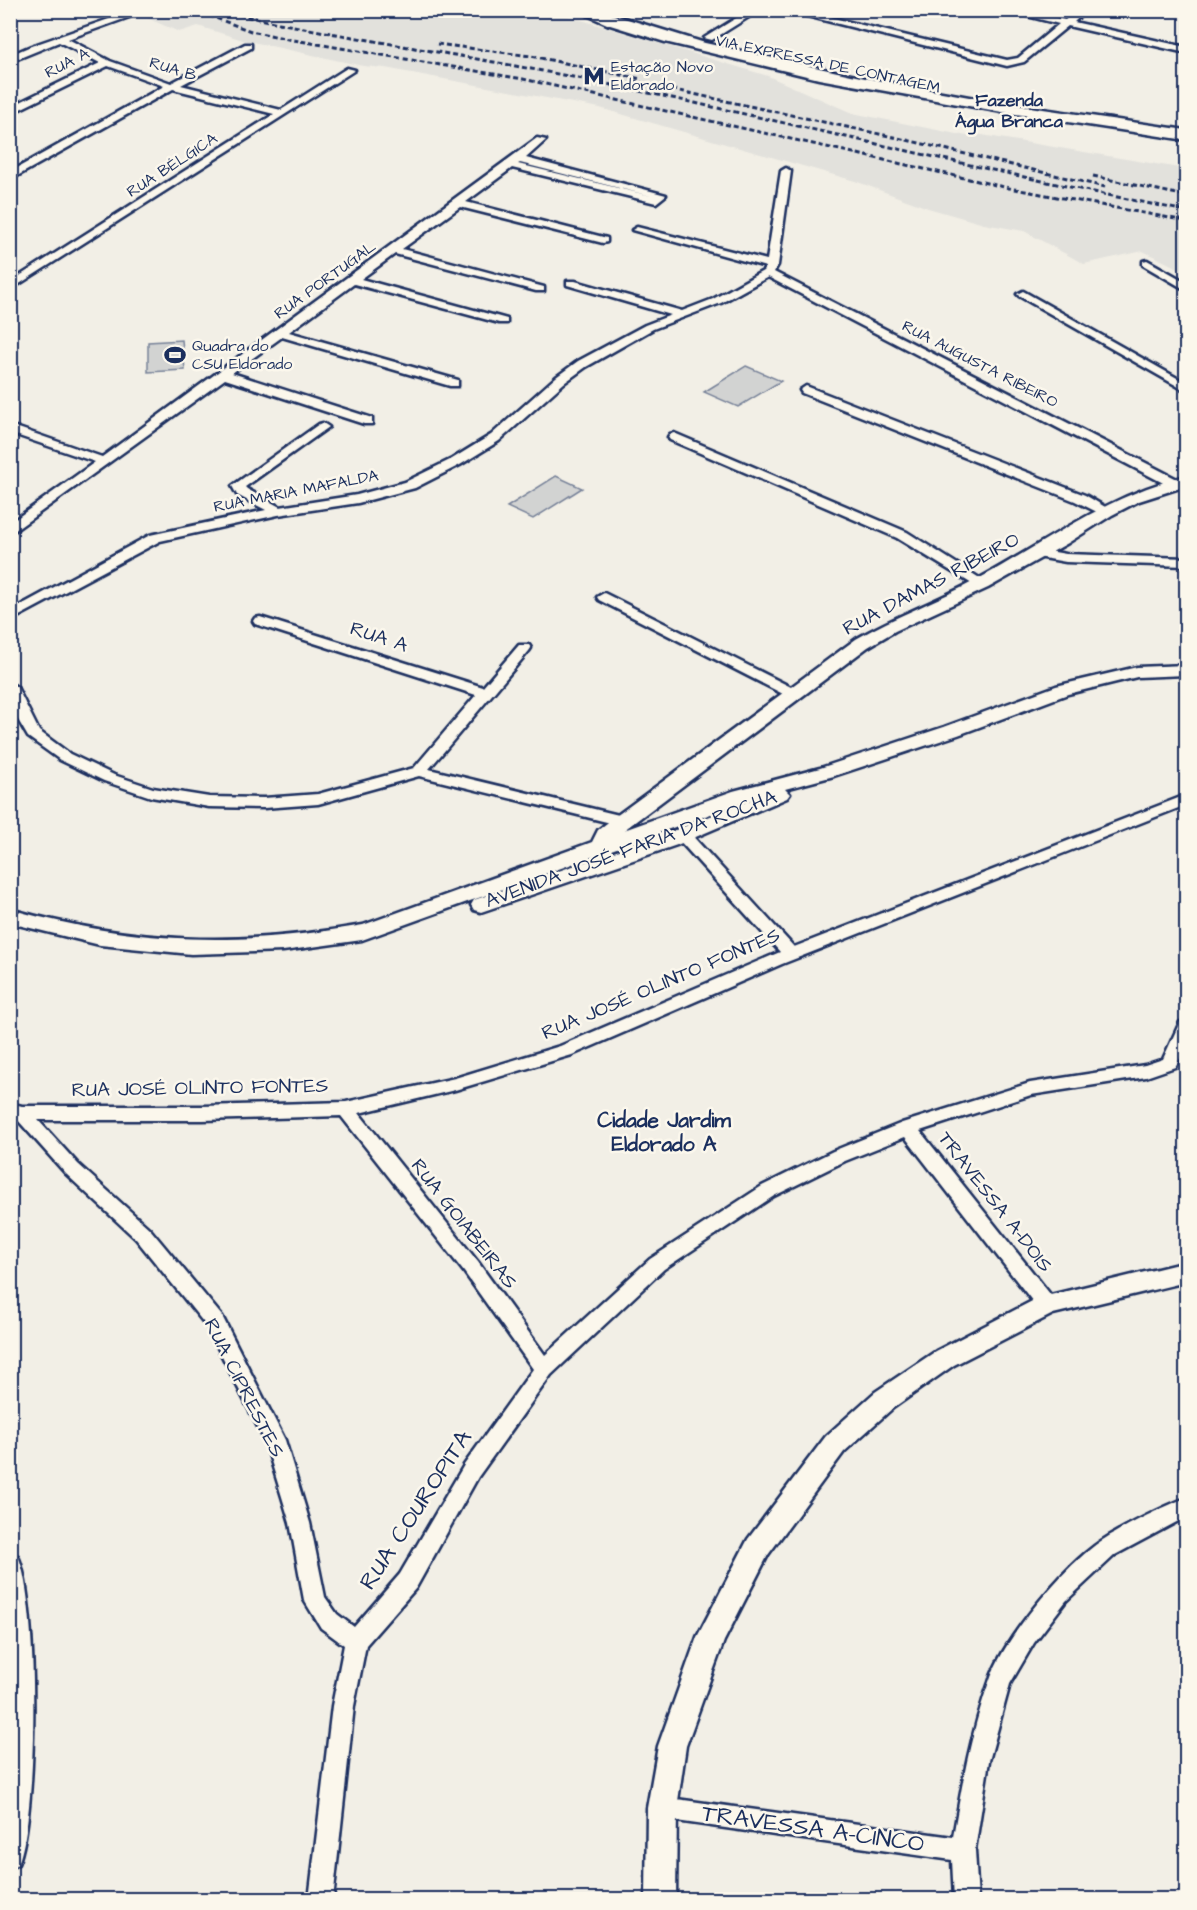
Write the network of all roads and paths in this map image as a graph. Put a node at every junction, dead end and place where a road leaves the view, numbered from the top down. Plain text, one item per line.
1 (145, 10) edge
2 (583, 10) edge
3 (615, 10) edge
4 (756, 10) edge
5 (787, 10) edge
6 (1007, 10) edge
7 (1083, 10) edge
8 (1068, 23) junction
9 (709, 38) junction
10 (60, 39) junction
11 (248, 46) dead end
12 (1186, 50) edge
13 (10, 59) edge
14 (106, 63) junction
15 (350, 70) dead end
16 (172, 86) junction
17 (10, 111) edge
18 (282, 113) junction
19 (1186, 126) edge
20 (1186, 135) edge
21 (542, 140) dead end
22 (515, 162) junction
23 (786, 171) dead end
24 (10, 177) edge
25 (458, 203) junction
26 (637, 230) dead end
27 (603, 240) dead end
28 (393, 250) junction
29 (1147, 263) dead end
30 (770, 269) junction
31 (352, 280) junction
32 (571, 283) dead end
33 (1186, 286) edge
34 (10, 287) edge
35 (540, 289) dead end
36 (1023, 294) dead end
37 (681, 314) junction
38 (503, 321) dead end
39 (280, 333) junction
40 (223, 374) junction
41 (454, 383) dead end
42 (1186, 388) edge
43 (806, 390) dead end
44 (368, 421) dead end
45 (322, 427) dead end
46 (10, 429) edge
47 (674, 436) dead end
48 (103, 461) junction
49 (1181, 482) edge
50 (278, 511) junction
51 (1106, 511) junction
52 (10, 530) edge
53 (1037, 553) junction
54 (1186, 562) edge
55 (982, 584) junction
56 (604, 597) dead end
57 (10, 617) edge
58 (260, 621) dead end
59 (524, 648) dead end
60 (1186, 670) edge
61 (10, 687) edge
62 (485, 693) junction
63 (792, 693) junction
64 (419, 771) junction
65 (827, 772) junction
66 (740, 795) junction
67 (1186, 800) edge
68 (623, 821) junction
69 (682, 834) junction
70 (602, 845) junction
71 (553, 880) junction
72 (10, 916) edge
73 (362, 933) junction
74 (791, 954) junction
75 (1186, 1026) edge
76 (346, 1108) junction
77 (16, 1111) edge
78 (908, 1128) junction
79 (1186, 1272) edge
80 (1047, 1305) junction
81 (544, 1369) junction
82 (1186, 1507) edge
83 (10, 1563) edge
84 (356, 1641) junction
85 (662, 1808) junction
86 (963, 1850) junction
87 (10, 1856) edge
88 (321, 1899) edge
89 (661, 1899) edge
90 (966, 1899) edge

1 - 10 street
2 - 20 highway, VIA EXPRESSA DE CONTAGEM
3 - 9 highway, VIA EXPRESSA DE CONTAGEM
4 - 9 street
5 - 8 street
6 - 8 street
7 - 8 street
8 - 12 street
9 - 19 highway, VIA EXPRESSA DE CONTAGEM
10 - 13 street
10 - 14 street, RUA B
11 - 16 street
14 - 16 street, RUA B
14 - 17 street, RUA A
15 - 18 street, RUA BÉLGICA
16 - 18 street, RUA B
16 - 24 street
18 - 34 street, RUA BÉLGICA
21 - 22 street, RUA PORTUGAL
22 - 22 street
22 - 25 street, RUA PORTUGAL
23 - 30 street
25 - 27 street
25 - 28 street, RUA PORTUGAL
26 - 30 street, RUA AUGUSTA RIBEIRO
28 - 31 street, RUA PORTUGAL
28 - 35 street
29 - 33 street
30 - 37 street, RUA MARIA MAFALDA
30 - 49 street, RUA AUGUSTA RIBEIRO
31 - 38 street
31 - 39 street, RUA PORTUGAL
32 - 37 street
36 - 42 street
37 - 50 street, RUA MARIA MAFALDA
39 - 40 street, RUA PORTUGAL
39 - 41 street
40 - 44 street
40 - 48 street, RUA PORTUGAL
43 - 51 street
45 - 50 street
46 - 48 street
47 - 55 street
48 - 52 street, RUA PORTUGAL
49 - 51 street, RUA DAMAS RIBEIRO
50 - 57 street, RUA MARIA MAFALDA
51 - 53 street, RUA DAMAS RIBEIRO
53 - 54 street
53 - 55 street, RUA DAMAS RIBEIRO
55 - 63 street, RUA DAMAS RIBEIRO
56 - 63 street
58 - 62 street, RUA A
59 - 62 street
60 - 65 street, AVENIDA JOSÉ FARIA DA ROCHA
61 - 64 street
62 - 64 street
63 - 68 street, RUA DAMAS RIBEIRO
64 - 68 street
65 - 66 street, AVENIDA JOSÉ FARIA DA ROCHA
65 - 69 street, AVENIDA JOSÉ FARIA DA ROCHA
66 - 69 street
66 - 70 street, AVENIDA JOSÉ FARIA DA ROCHA
67 - 74 street, RUA JOSÉ OLINTO FONTES
68 - 70 street, RUA DAMAS RIBEIRO
69 - 71 street, AVENIDA JOSÉ FARIA DA ROCHA
69 - 74 street
70 - 71 street, RUA DAMAS RIBEIRO
70 - 73 street, AVENIDA JOSÉ FARIA DA ROCHA
71 - 73 street, AVENIDA JOSÉ FARIA DA ROCHA
72 - 73 street, AVENIDA JOSÉ FARIA DA ROCHA
74 - 76 street, RUA JOSÉ OLINTO FONTES
75 - 78 street
76 - 77 street, RUA JOSÉ OLINTO FONTES
76 - 81 street, RUA GOIABEIRAS
77 - 84 street, RUA CIPRESTES
78 - 80 street, TRAVESSA A-DOIS
78 - 81 street
79 - 80 street
80 - 85 street
81 - 84 street, RUA COUROPITA
82 - 86 street
83 - 87 street
84 - 88 street, RUA COUROPITA
85 - 86 street, TRAVESSA A-CINCO
85 - 89 street
86 - 90 street

